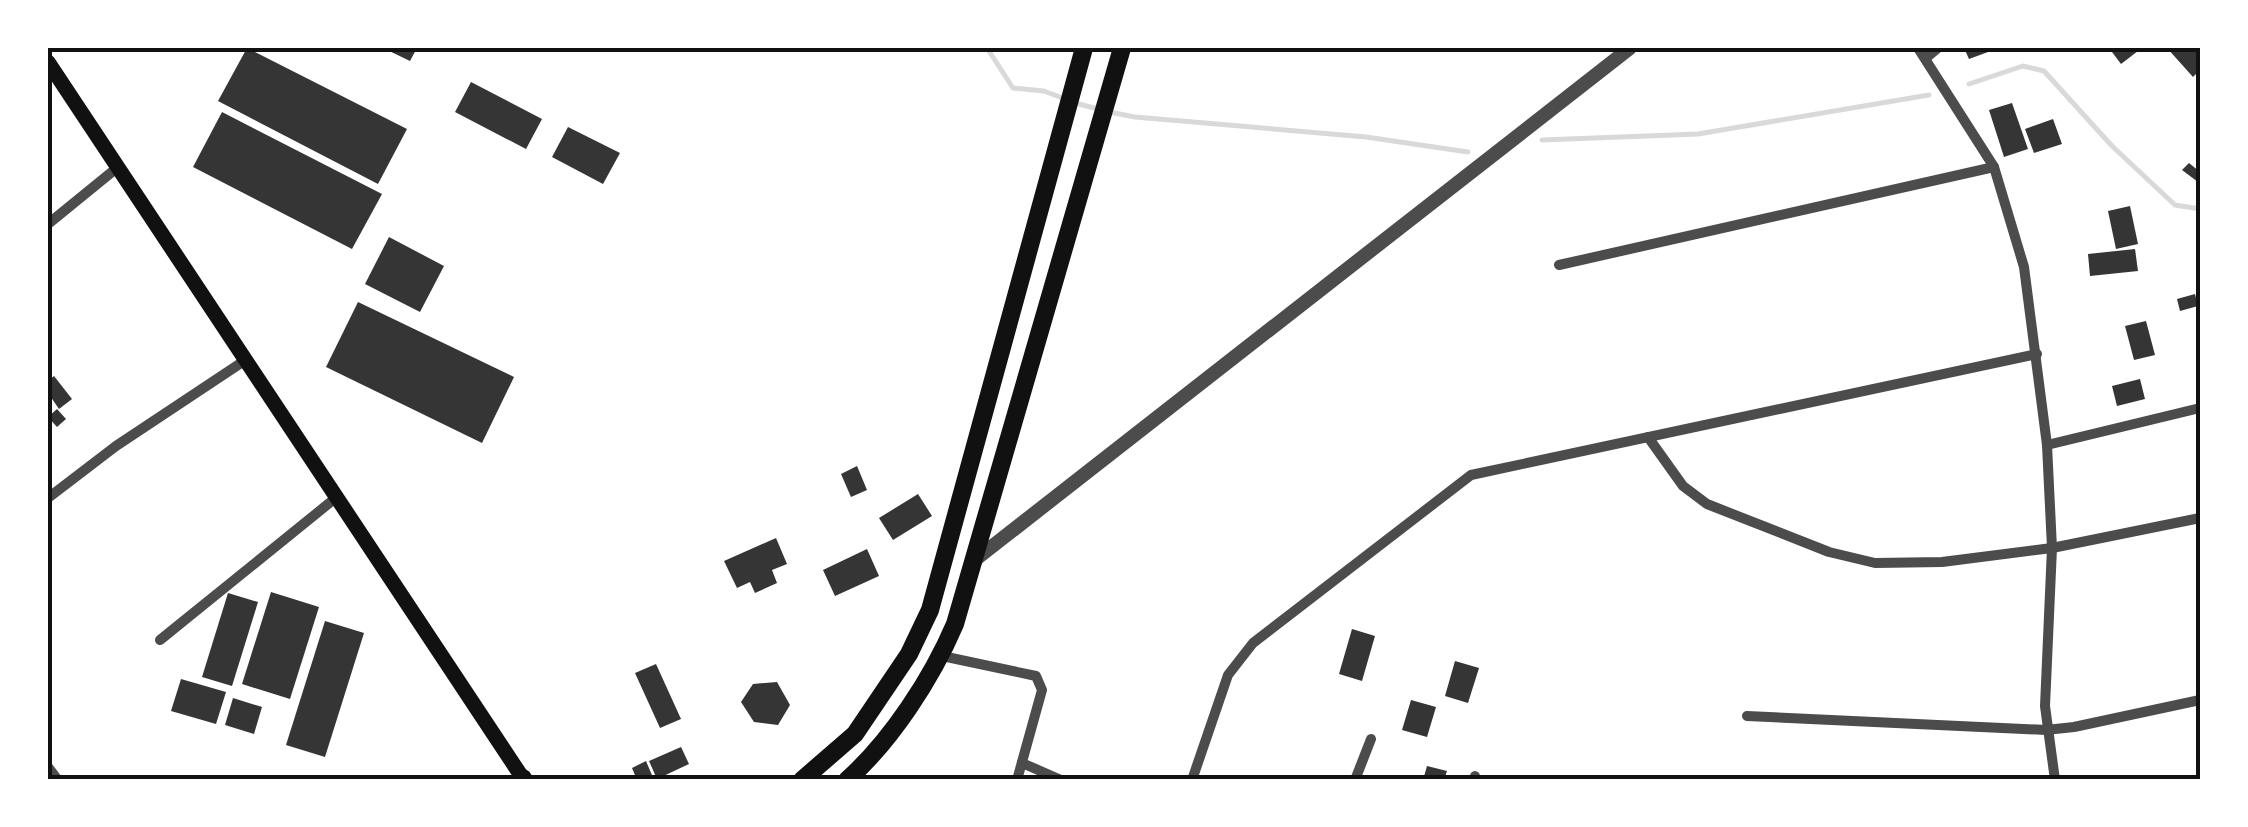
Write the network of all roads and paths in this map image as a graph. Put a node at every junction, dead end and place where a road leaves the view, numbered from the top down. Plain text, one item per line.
1 (1084, 48) edge
2 (1122, 48) edge
3 (1630, 48) edge
4 (1918, 48) edge
5 (1938, 48) edge
6 (1926, 58) junction
7 (48, 62) edge
8 (118, 167) junction
9 (1994, 167) junction
10 (48, 224) edge
11 (1559, 265) dead end
12 (2037, 354) junction
13 (248, 359) junction
14 (2200, 408) edge
15 (1648, 437) junction
16 (2047, 445) junction
17 (338, 496) junction
18 (48, 498) edge
19 (2200, 518) edge
20 (2052, 548) junction
21 (976, 559) junction
22 (160, 640) dead end
23 (942, 656) junction
24 (2200, 700) edge
25 (1747, 716) dead end
26 (2046, 730) junction
27 (1371, 739) dead end
28 (1022, 764) junction
29 (48, 767) edge
30 (524, 779) edge
31 (58, 780) edge
32 (802, 780) edge
33 (847, 780) edge
34 (1017, 780) edge
35 (1061, 780) edge
36 (1192, 780) edge
37 (1356, 780) edge
38 (2055, 780) edge

1 - 32 main road
2 - 21 main road
3 - 21 street
4 - 6 street
5 - 6 street
6 - 9 street
7 - 8 main road
8 - 10 street
8 - 13 main road
9 - 11 street
9 - 12 street
12 - 15 street
12 - 16 street
13 - 17 main road
13 - 18 street
14 - 16 street
15 - 20 street
15 - 36 street
16 - 20 street
17 - 22 street
17 - 30 main road
19 - 20 street
20 - 26 street
21 - 23 main road
23 - 28 street
23 - 33 main road
24 - 26 street
25 - 26 street
26 - 38 street
27 - 37 street
28 - 34 street
28 - 35 street
29 - 31 street

